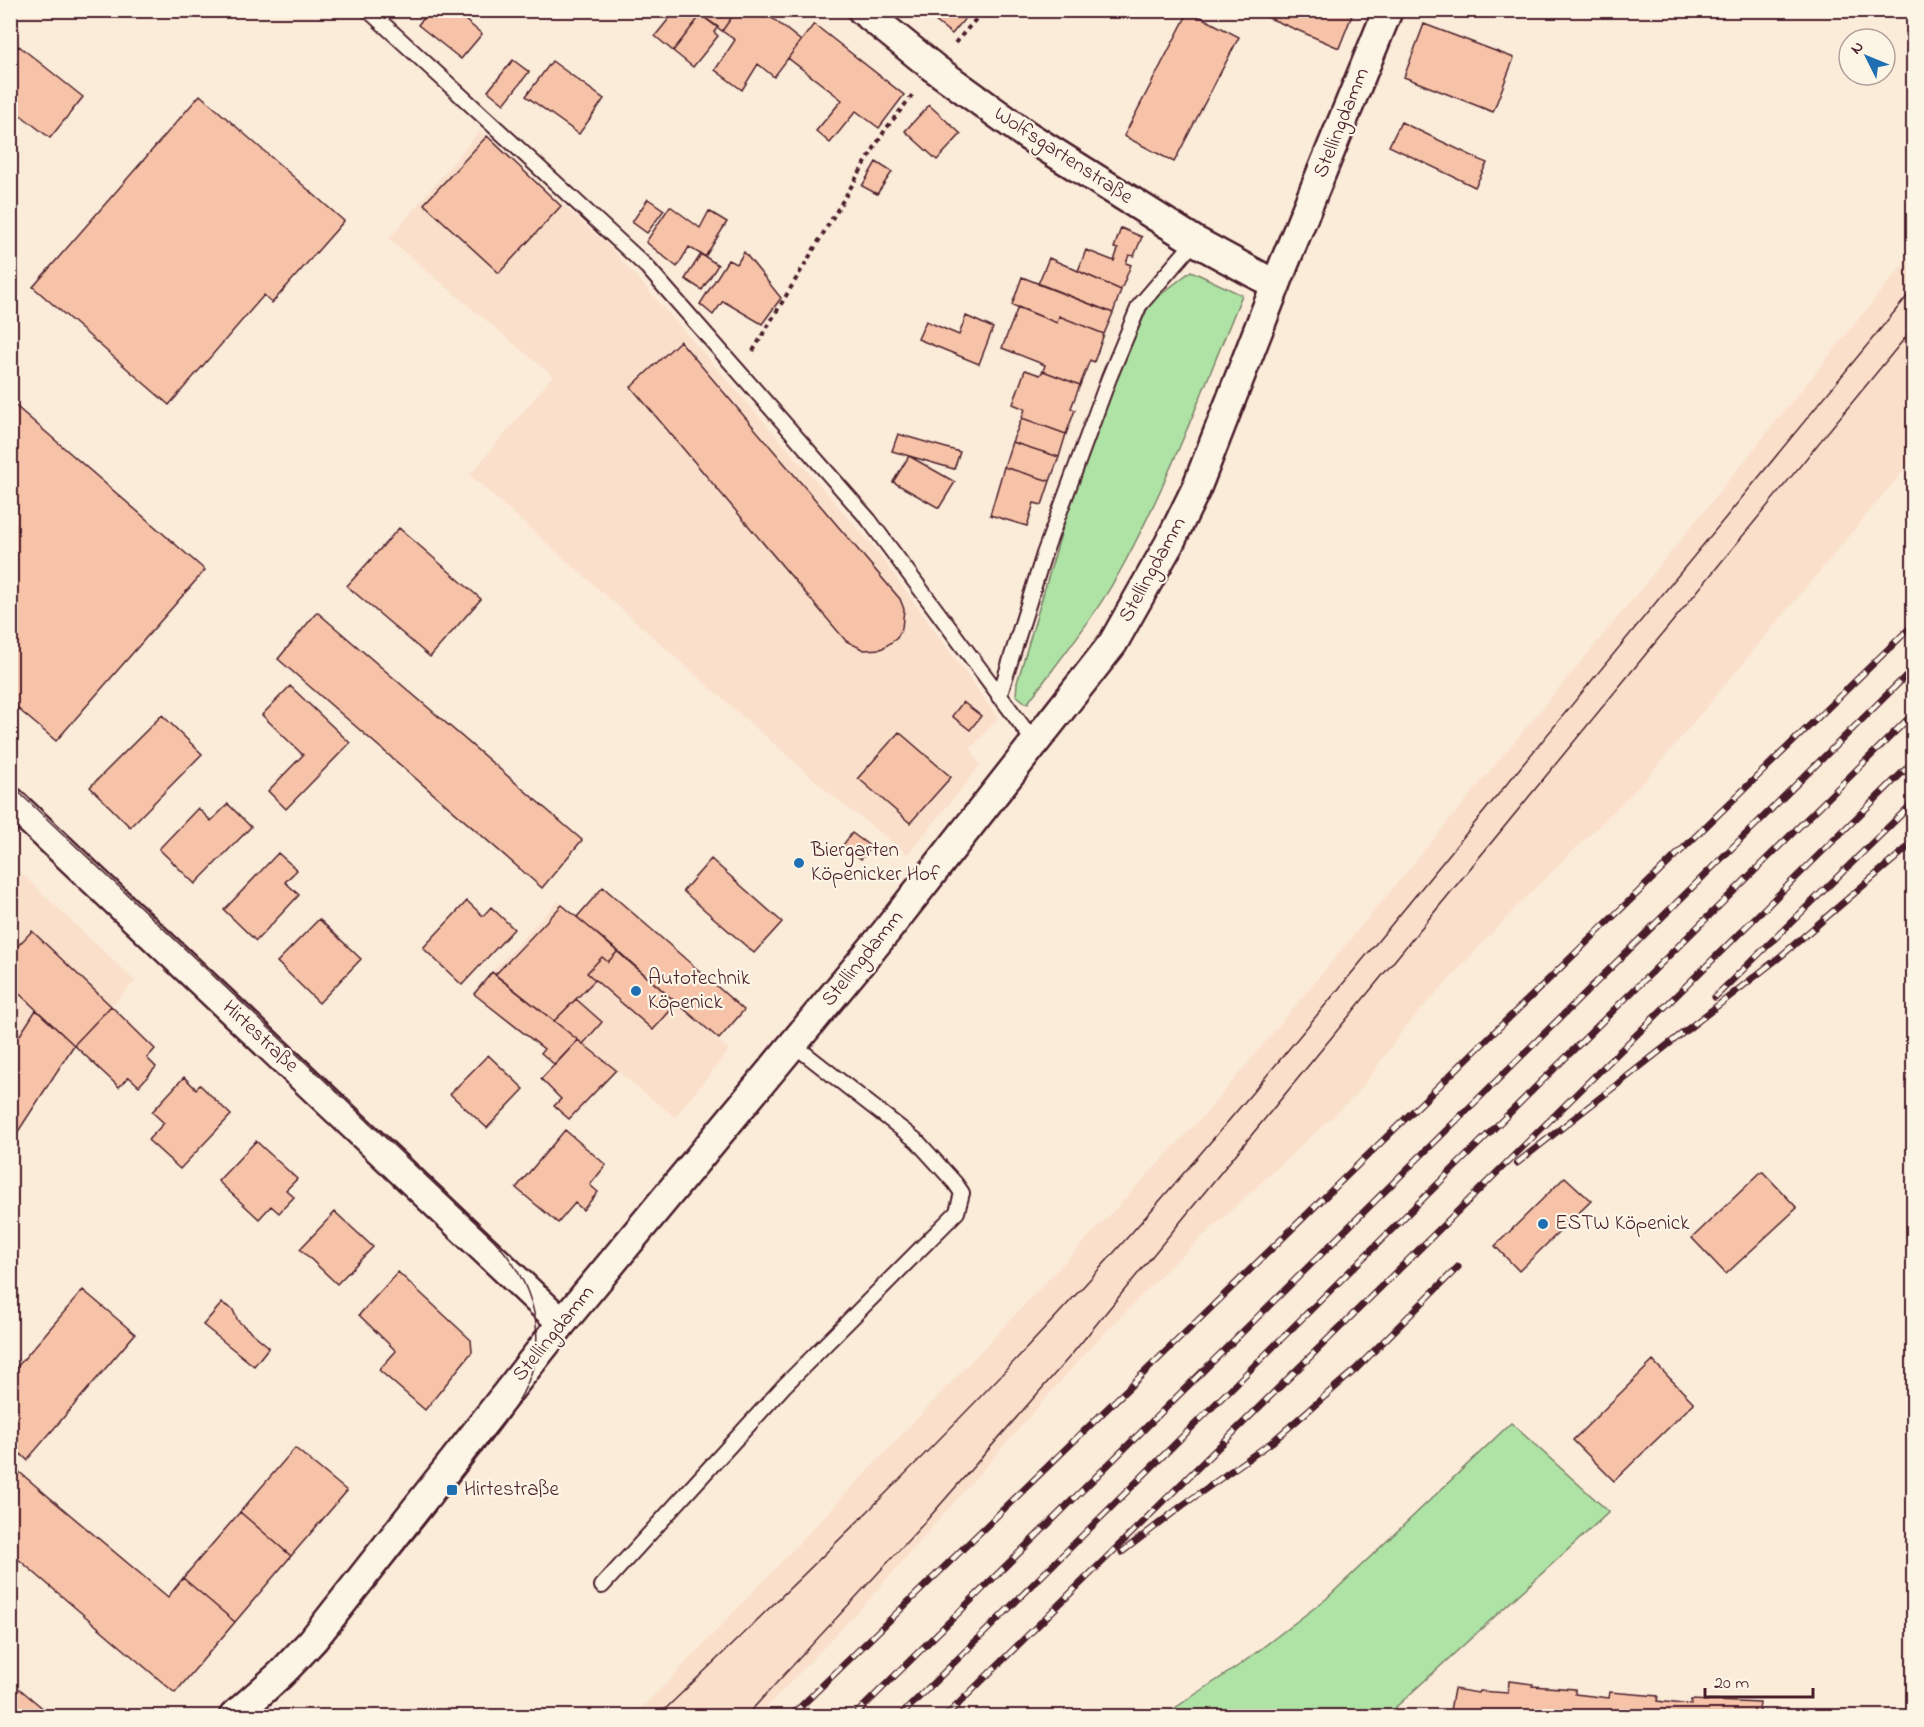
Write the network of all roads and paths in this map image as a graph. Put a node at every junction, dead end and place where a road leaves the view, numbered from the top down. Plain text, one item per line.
1 (368, 10) edge
2 (862, 10) edge
3 (984, 10) edge
4 (1388, 10) edge
5 (953, 45) dead end
6 (915, 93) dead end
7 (1195, 241) junction
8 (1275, 285) junction
9 (740, 372) junction
10 (999, 697) junction
11 (1035, 743) junction
12 (10, 801) edge
13 (794, 1044) junction
14 (562, 1323) junction
15 (602, 1586) dead end
16 (234, 1716) edge

1 - 9 lane
2 - 7 street, Wolfsgartenstraße
3 - 5 path
4 - 8 street, Stellingdamm
6 - 9 path
7 - 8 street, Wolfsgartenstraße
7 - 10 lane
8 - 11 street, Stellingdamm
9 - 10 lane
10 - 11 lane
11 - 13 street, Stellingdamm
12 - 14 street, Hirtestraße
13 - 14 street, Stellingdamm
13 - 15 lane
14 - 16 street, Stellingdamm

